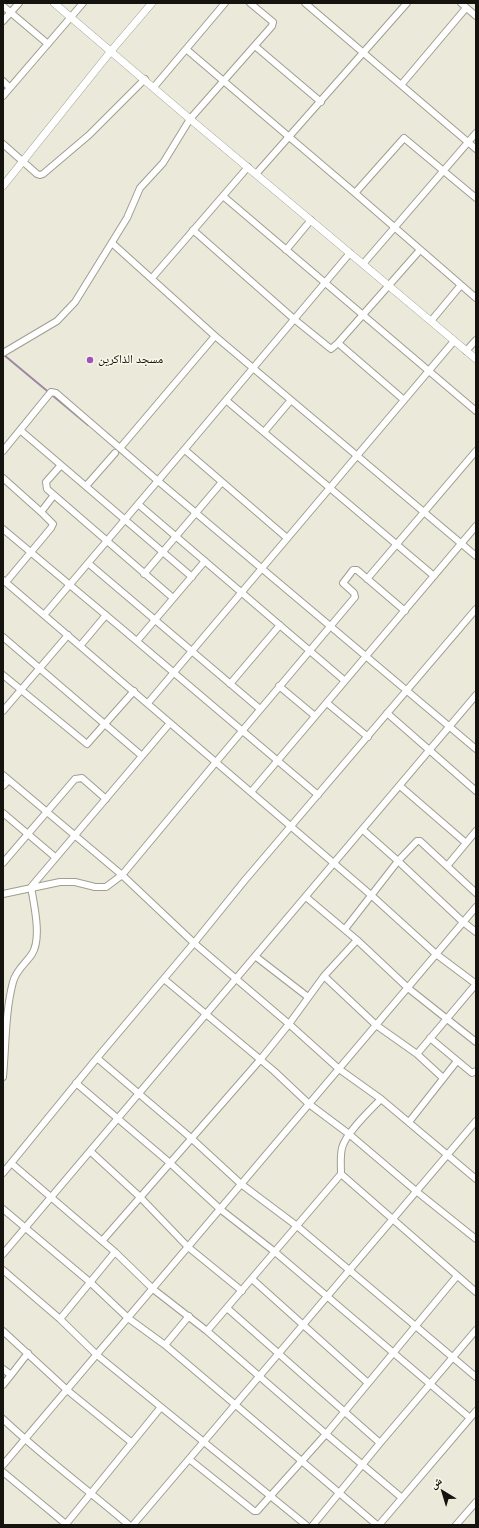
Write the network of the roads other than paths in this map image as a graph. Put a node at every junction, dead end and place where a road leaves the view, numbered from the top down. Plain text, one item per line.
1 (19, 3) edge
2 (54, 3) edge
3 (83, 3) edge
4 (152, 3) edge
5 (226, 3) edge
6 (250, 3) edge
7 (305, 3) edge
8 (407, 3) edge
9 (461, 3) edge
10 (3, 6) edge
11 (466, 8) junction
12 (11, 12) junction
13 (476, 16) edge
14 (71, 17) junction
15 (3, 21) edge
16 (48, 44) junction
17 (255, 46) junction
18 (186, 49) junction
19 (111, 51) junction
20 (364, 53) junction
21 (145, 79) junction
22 (3, 81) edge
23 (224, 82) junction
24 (401, 84) junction
25 (154, 87) junction
26 (10, 88) junction
27 (3, 96) edge
28 (321, 102) junction
29 (190, 119) junction
30 (476, 133) edge
31 (289, 137) junction
32 (468, 142) junction
33 (3, 144) edge
34 (476, 149) edge
35 (23, 161) junction
36 (248, 167) junction
37 (444, 172) junction
38 (256, 174) junction
39 (6, 179) edge
40 (3, 186) edge
41 (355, 193) junction
42 (223, 196) junction
43 (476, 198) edge
44 (311, 220) junction
45 (395, 228) junction
46 (193, 230) junction
47 (112, 243) junction
48 (286, 250) junction
49 (420, 250) junction
50 (350, 253) junction
51 (363, 264) junction
52 (152, 278) junction
53 (324, 282) junction
54 (461, 285) junction
55 (389, 286) junction
56 (476, 298) edge
57 (363, 315) junction
58 (294, 319) junction
59 (431, 321) junction
60 (215, 336) junction
61 (476, 340) edge
62 (454, 341) junction
63 (338, 343) junction
64 (466, 351) junction
65 (3, 353) edge
66 (476, 359) edge
67 (254, 368) junction
68 (428, 371) junction
69 (226, 400) junction
70 (291, 400) junction
71 (404, 400) junction
72 (476, 411) edge
73 (20, 430) junction
74 (264, 432) junction
75 (120, 448) junction
76 (185, 450) junction
77 (3, 451) edge
78 (476, 451) edge
79 (115, 453) dead end
80 (357, 456) junction
81 (61, 465) junction
82 (3, 478) edge
83 (158, 481) junction
84 (222, 482) junction
85 (86, 486) junction
86 (330, 487) junction
87 (54, 495) junction
88 (138, 504) junction
89 (42, 512) junction
90 (423, 512) junction
91 (196, 513) junction
92 (125, 519) junction
93 (476, 526) edge
94 (3, 529) edge
95 (176, 536) junction
96 (287, 538) junction
97 (107, 541) junction
98 (397, 544) junction
99 (461, 544) junction
100 (31, 552) junction
101 (163, 552) junction
102 (476, 556) edge
103 (205, 561) junction
104 (88, 563) junction
105 (262, 568) junction
106 (144, 574) junction
107 (434, 576) junction
108 (192, 577) junction
109 (367, 579) junction
110 (4, 581) edge
111 (70, 584) junction
112 (242, 592) junction
113 (173, 598) junction
114 (476, 608) edge
115 (405, 611) junction
116 (44, 614) junction
117 (106, 615) junction
118 (155, 620) junction
119 (280, 625) junction
120 (330, 626) junction
121 (68, 635) junction
122 (3, 637) edge
123 (137, 641) junction
124 (80, 646) junction
125 (309, 650) junction
126 (192, 651) junction
127 (366, 656) junction
128 (40, 667) junction
129 (174, 673) junction
130 (3, 675) edge
131 (345, 681) junction
132 (230, 684) junction
133 (280, 686) junction
134 (21, 691) junction
135 (134, 691) junction
136 (407, 691) junction
137 (476, 695) edge
138 (327, 703) junction
139 (148, 704) junction
140 (260, 709) junction
141 (3, 711) edge
142 (387, 713) junction
143 (316, 716) junction
144 (170, 723) junction
145 (105, 724) junction
146 (450, 727) junction
147 (242, 731) junction
148 (368, 737) junction
149 (476, 749) edge
150 (430, 750) junction
151 (142, 756) junction
152 (278, 761) junction
153 (216, 762) junction
154 (3, 775) edge
155 (9, 780) junction
156 (3, 786) edge
157 (400, 786) junction
158 (476, 791) edge
159 (251, 792) junction
160 (318, 796) junction
161 (106, 799) junction
162 (47, 812) junction
163 (3, 813) edge
164 (292, 827) junction
165 (362, 830) junction
166 (476, 831) edge
167 (28, 834) junction
168 (75, 834) junction
169 (466, 843) junction
170 (55, 858) junction
171 (398, 861) junction
172 (3, 863) edge
173 (334, 863) junction
174 (447, 866) junction
175 (122, 875) junction
176 (31, 887) junction
177 (476, 893) edge
178 (3, 894) edge
179 (371, 895) junction
180 (306, 897) junction
181 (476, 907) edge
182 (463, 922) junction
183 (345, 929) junction
184 (476, 932) edge
185 (357, 940) junction
186 (194, 943) junction
187 (436, 954) junction
188 (255, 956) junction
189 (324, 976) junction
190 (236, 978) junction
191 (164, 979) junction
192 (476, 984) edge
193 (408, 988) junction
194 (308, 997) junction
195 (3, 999) edge
196 (9, 1004) junction
197 (206, 1014) junction
198 (447, 1018) junction
199 (289, 1024) junction
200 (376, 1024) junction
201 (430, 1038) junction
202 (476, 1042) edge
203 (416, 1054) junction
204 (96, 1058) junction
205 (260, 1060) junction
206 (457, 1061) junction
207 (339, 1069) junction
208 (476, 1071) edge
209 (3, 1077) edge
210 (443, 1078) junction
211 (76, 1083) junction
212 (139, 1094) junction
213 (381, 1099) junction
214 (309, 1104) junction
215 (118, 1118) junction
216 (476, 1121) edge
217 (409, 1122) junction
218 (350, 1134) junction
219 (191, 1138) junction
220 (90, 1151) junction
221 (447, 1154) junction
222 (170, 1162) junction
223 (11, 1163) junction
224 (3, 1173) edge
225 (341, 1174) junction
226 (476, 1179) edge
227 (241, 1184) junction
228 (416, 1192) junction
229 (51, 1197) junction
230 (140, 1197) junction
231 (3, 1209) edge
232 (220, 1209) junction
233 (392, 1219) junction
234 (296, 1226) junction
235 (25, 1228) junction
236 (476, 1239) edge
237 (102, 1241) junction
238 (188, 1247) junction
239 (115, 1252) junction
240 (275, 1252) junction
241 (3, 1254) edge
242 (3, 1270) edge
243 (349, 1270) junction
244 (457, 1276) junction
245 (252, 1279) junction
246 (91, 1283) junction
247 (153, 1288) junction
248 (242, 1291) junction
249 (476, 1292) edge
250 (327, 1296) junction
251 (227, 1308) junction
252 (189, 1316) junction
253 (128, 1318) junction
254 (60, 1319) junction
255 (303, 1324) junction
256 (416, 1326) junction
257 (476, 1330) edge
258 (3, 1331) edge
259 (207, 1331) junction
260 (165, 1345) junction
261 (279, 1353) junction
262 (394, 1353) junction
263 (28, 1354) junction
264 (97, 1354) junction
265 (453, 1357) junction
266 (3, 1369) edge
267 (11, 1375) junction
268 (260, 1376) junction
269 (476, 1377) edge
270 (368, 1383) junction
271 (431, 1384) junction
272 (3, 1385) edge
273 (67, 1390) junction
274 (235, 1405) junction
275 (161, 1407) junction
276 (476, 1411) edge
277 (344, 1412) junction
278 (470, 1418) junction
279 (3, 1419) edge
280 (326, 1434) junction
281 (25, 1440) junction
282 (131, 1442) junction
283 (204, 1442) junction
284 (380, 1443) junction
285 (190, 1459) junction
286 (302, 1461) junction
287 (3, 1465) edge
288 (364, 1465) junction
289 (3, 1472) edge
290 (91, 1493) junction
291 (340, 1494) junction
292 (270, 1497) junction
293 (402, 1498) junction
294 (476, 1502) edge
295 (66, 1524) edge
296 (129, 1525) edge
297 (133, 1525) edge
298 (306, 1525) edge
299 (314, 1525) edge
300 (378, 1525) edge
301 (456, 1525) edge

1 - 12 street
2 - 14 street
3 - 14 street
4 - 19 street
5 - 18 street
6 - 17 street
7 - 20 street
8 - 20 street
9 - 11 street
10 - 12 street
11 - 13 street
11 - 24 street
12 - 15 street
12 - 16 street
14 - 16 street
14 - 19 street
16 - 26 street
17 - 23 street
17 - 28 street
18 - 23 street
18 - 25 street
19 - 21 street
19 - 35 street
20 - 24 street
20 - 28 street
21 - 25 street
21 - 35 street
22 - 26 street
23 - 29 street
23 - 31 street
24 - 32 street
25 - 29 street
26 - 27 street
28 - 31 street
29 - 36 street
29 - 47 street
30 - 32 street
31 - 38 street
31 - 41 street
32 - 34 street
32 - 37 street
33 - 35 street
35 - 39 street
36 - 38 street
36 - 42 street
37 - 41 street
37 - 43 street
37 - 45 street
38 - 44 street
39 - 40 street
41 - 45 street
42 - 46 street
42 - 48 street
44 - 48 street
44 - 50 street
45 - 49 street
45 - 51 street
46 - 52 street
46 - 58 street
47 - 52 street
47 - 65 street
48 - 53 street
49 - 54 street
49 - 55 street
50 - 51 street
50 - 53 street
51 - 55 street
52 - 60 street
53 - 57 street
53 - 58 street
54 - 56 street
54 - 59 street
55 - 57 street
55 - 59 street
57 - 63 street
57 - 68 street
58 - 63 street
58 - 67 street
59 - 62 street
60 - 67 street
60 - 75 street
61 - 64 street
62 - 64 street
62 - 68 street
63 - 71 street
64 - 66 street
67 - 69 street
67 - 70 street
68 - 71 street
68 - 72 street
69 - 74 street
69 - 76 street
70 - 74 street
70 - 80 street
71 - 80 street
73 - 75 street
73 - 77 street
73 - 81 street
74 - 86 street
75 - 83 street
76 - 83 street
76 - 84 street
78 - 90 street
79 - 85 street
80 - 86 street
80 - 90 street
81 - 85 street
81 - 87 street
82 - 89 street
83 - 88 street
83 - 91 street
84 - 91 street
84 - 96 street
85 - 92 street
86 - 96 street
86 - 98 street
87 - 89 street
87 - 97 street
88 - 92 street
88 - 95 street
89 - 100 street
90 - 98 street
90 - 99 street
91 - 95 street
91 - 105 street
92 - 97 street
92 - 101 street
93 - 99 street
94 - 100 street
95 - 101 street
95 - 103 street
96 - 105 street
97 - 104 street
97 - 106 street
98 - 107 street
98 - 109 street
99 - 102 street
99 - 107 street
100 - 110 street
100 - 111 street
101 - 106 street
101 - 108 street
103 - 108 street
103 - 112 street
104 - 111 street
104 - 118 street
105 - 112 street
105 - 120 street
106 - 113 street
107 - 115 street
108 - 113 street
109 - 115 street
109 - 120 street
110 - 116 street
111 - 116 street
111 - 117 street
112 - 119 street
112 - 126 street
113 - 118 street
114 - 136 street
115 - 127 street
116 - 121 street
117 - 123 street
117 - 124 street
118 - 123 street
118 - 126 street
119 - 125 street
119 - 132 street
120 - 125 street
120 - 127 street
121 - 124 street
121 - 128 street
122 - 128 street
123 - 129 street
124 - 135 street
125 - 131 street
125 - 133 street
126 - 129 street
126 - 132 street
127 - 131 street
127 - 136 street
128 - 134 street
128 - 145 street
129 - 139 street
129 - 147 street
130 - 134 street
131 - 138 street
132 - 140 street
133 - 140 street
133 - 143 street
134 - 141 street
134 - 145 street
135 - 139 street
135 - 145 street
136 - 142 street
136 - 146 street
137 - 146 street
138 - 143 street
138 - 148 street
139 - 144 street
140 - 147 street
142 - 148 street
142 - 150 street
143 - 152 street
144 - 151 street
144 - 153 street
145 - 151 street
146 - 149 street
146 - 150 street
147 - 152 street
147 - 153 street
148 - 160 street
150 - 157 street
150 - 158 street
151 - 161 street
152 - 159 street
152 - 160 street
153 - 159 street
153 - 175 street
154 - 155 street
155 - 156 street
155 - 162 street
157 - 165 street
157 - 169 street
159 - 164 street
160 - 164 street
161 - 162 street
161 - 168 street
162 - 167 street
162 - 168 street
163 - 167 street
164 - 173 street
164 - 186 street
165 - 171 street
165 - 173 street
166 - 169 street
167 - 170 street
167 - 172 street
168 - 170 street
168 - 175 street
169 - 174 street
170 - 176 street
171 - 174 street
171 - 179 street
171 - 182 street
173 - 179 street
173 - 180 street
174 - 177 street
175 - 176 street
175 - 186 street
176 - 178 street
176 - 196 street
179 - 183 street
179 - 187 street
180 - 183 street
180 - 188 street
181 - 182 street
182 - 184 street
182 - 187 street
183 - 185 street
185 - 189 street
185 - 193 street
186 - 190 street
186 - 191 street
187 - 192 street
187 - 193 street
188 - 190 street
188 - 194 street
189 - 194 street
189 - 200 street
190 - 197 street
190 - 199 street
191 - 197 street
191 - 204 street
192 - 198 street
193 - 198 street
193 - 200 street
194 - 199 street
195 - 196 street
196 - 209 street
197 - 205 street
197 - 212 street
198 - 201 street
198 - 202 street
199 - 205 street
199 - 207 street
200 - 203 street
200 - 207 street
201 - 203 street
201 - 206 street
203 - 210 street
204 - 211 street
204 - 212 street
205 - 214 street
205 - 219 street
206 - 208 street
206 - 210 street
207 - 213 street
207 - 214 street
210 - 217 street
211 - 215 street
211 - 223 street
212 - 215 street
212 - 219 street
213 - 217 street
213 - 218 street
214 - 218 street
214 - 227 street
215 - 220 street
215 - 222 street
216 - 221 street
217 - 221 street
218 - 225 street
218 - 228 street
219 - 222 street
219 - 227 street
220 - 229 street
220 - 230 street
221 - 226 street
221 - 228 street
222 - 230 street
222 - 232 street
223 - 224 street
223 - 229 street
225 - 233 street
225 - 234 street
227 - 232 street
227 - 234 street
228 - 233 street
228 - 236 street
229 - 235 street
229 - 237 street
230 - 237 street
230 - 238 street
231 - 235 street
232 - 238 street
232 - 240 street
233 - 243 street
233 - 244 street
234 - 240 street
234 - 243 street
235 - 241 street
235 - 246 street
237 - 239 street
238 - 247 street
238 - 248 street
239 - 246 street
239 - 247 street
240 - 245 street
240 - 250 street
242 - 254 street
243 - 250 street
243 - 256 street
244 - 249 street
244 - 256 street
245 - 248 street
245 - 255 street
246 - 253 street
246 - 254 street
247 - 252 street
247 - 253 street
248 - 251 street
250 - 255 street
250 - 262 street
251 - 259 street
251 - 261 street
252 - 259 street
252 - 260 street
253 - 260 street
253 - 264 street
254 - 264 street
255 - 261 street
255 - 270 street
256 - 262 street
256 - 265 street
257 - 265 street
258 - 263 street
259 - 268 street
260 - 274 street
261 - 268 street
261 - 277 street
262 - 270 street
262 - 271 street
263 - 267 street
263 - 273 street
264 - 273 street
264 - 275 street
265 - 269 street
265 - 271 street
266 - 267 street
267 - 272 street
268 - 274 street
268 - 280 street
270 - 277 street
271 - 278 street
271 - 284 street
273 - 281 street
273 - 282 street
274 - 283 street
274 - 286 street
275 - 282 street
275 - 283 street
276 - 278 street
277 - 280 street
277 - 284 street
278 - 293 street
279 - 281 street
280 - 286 street
280 - 288 street
281 - 287 street
281 - 290 street
282 - 290 street
283 - 285 street
283 - 292 street
284 - 288 street
285 - 292 street
285 - 297 street
286 - 291 street
286 - 292 street
288 - 291 street
288 - 293 street
289 - 295 street
290 - 295 street
290 - 296 street
291 - 299 street
291 - 300 street
292 - 298 street
293 - 300 street
294 - 301 street

